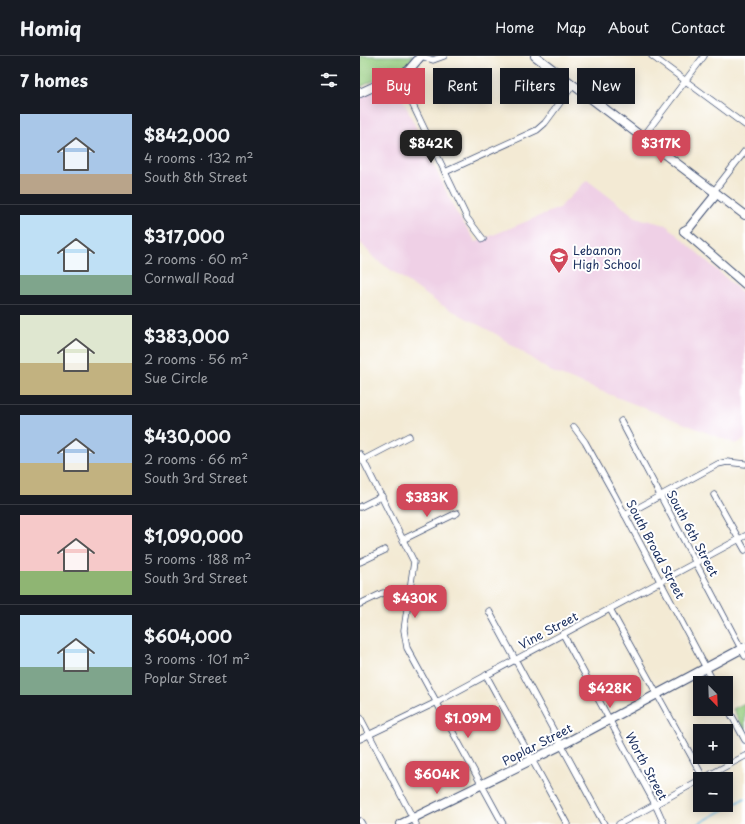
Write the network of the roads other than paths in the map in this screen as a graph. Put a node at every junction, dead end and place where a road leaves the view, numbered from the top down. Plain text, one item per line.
1 (421, 56) edge
2 (444, 56) edge
3 (536, 56) edge
4 (652, 56) edge
5 (704, 56) edge
6 (412, 68) edge
7 (685, 81) junction
8 (573, 85) junction
9 (372, 88) edge
10 (360, 93) edge
11 (413, 104) edge
12 (745, 126) edge
13 (643, 137) junction
14 (745, 151) edge
15 (445, 172) junction
16 (714, 191) junction
17 (745, 215) edge
18 (695, 220) junction
19 (684, 231) junction
20 (483, 239) dead end
21 (706, 250) junction
22 (745, 284) edge
23 (621, 421) dead end
24 (574, 427) dead end
25 (410, 436) dead end
26 (360, 454) edge
27 (363, 460) junction
28 (745, 464) edge
29 (714, 495) dead end
30 (382, 496) junction
31 (661, 497) junction
32 (360, 508) edge
33 (457, 513) dead end
34 (625, 515) junction
35 (745, 536) edge
36 (404, 539) junction
37 (739, 539) junction
38 (385, 550) dead end
39 (745, 550) edge
40 (360, 562) edge
41 (696, 563) junction
42 (660, 582) junction
43 (410, 596) junction
44 (360, 604) edge
45 (610, 609) junction
46 (489, 611) dead end
47 (563, 634) junction
48 (744, 650) edge
49 (515, 660) junction
50 (706, 668) junction
51 (486, 675) junction
52 (710, 676) edge
53 (658, 694) junction
54 (437, 702) junction
55 (360, 716) edge
56 (732, 716) edge
57 (610, 720) junction
58 (370, 735) junction
59 (360, 739) edge
60 (745, 740) edge
61 (562, 745) junction
62 (745, 756) edge
63 (532, 760) junction
64 (698, 772) edge
65 (715, 772) edge
66 (693, 784) edge
67 (482, 785) junction
68 (655, 804) junction
69 (360, 821) edge
70 (415, 821) edge
71 (362, 824) edge
72 (401, 824) edge
73 (503, 824) edge
74 (567, 824) edge
75 (604, 824) edge
76 (619, 824) edge
77 (664, 824) edge

1 - 2 street
1 - 6 street
3 - 8 street
4 - 7 street
5 - 7 street
7 - 12 street
7 - 13 street
8 - 13 street
8 - 15 street
9 - 10 street
11 - 15 street
13 - 16 street
14 - 16 street
15 - 20 street
16 - 17 street
16 - 18 street
16 - 19 street
18 - 19 street
18 - 21 street
19 - 21 street
21 - 22 street
23 - 31 street, South 6th Street
24 - 34 street, South Broad Street
25 - 27 street
26 - 27 street
27 - 30 street
28 - 31 street
29 - 37 street
30 - 32 street
30 - 36 street
31 - 34 street
31 - 41 street, South 6th Street
33 - 36 street
34 - 42 street, South Broad Street
35 - 37 street, Vine Street
36 - 43 street
37 - 39 street
37 - 41 street, Vine Street
38 - 40 street
41 - 42 street, Vine Street
41 - 48 street, South 6th Street
42 - 45 street, Vine Street
42 - 50 street, South Broad Street
43 - 44 street
43 - 54 street
45 - 47 street, Vine Street
45 - 53 street
46 - 49 street
47 - 49 street, Vine Street
47 - 57 street, Worth Street
48 - 50 street, Poplar Street
49 - 51 street, Vine Street
49 - 61 street
50 - 52 street, South Broad Street
50 - 53 street, Poplar Street
51 - 54 street, Vine Street
51 - 63 street
53 - 57 street, Poplar Street
53 - 64 street
54 - 58 street, Vine Street
54 - 67 street
55 - 58 street
56 - 60 street
57 - 61 street, Poplar Street
57 - 68 street, Worth Street
58 - 59 street, Vine Street
58 - 70 street
61 - 63 street, Poplar Street
61 - 75 street
62 - 65 street
63 - 67 street, Poplar Street
63 - 74 street
66 - 68 street
67 - 70 street, Poplar Street
67 - 73 street
68 - 76 street
68 - 77 street, Worth Street
69 - 71 street
70 - 72 street, Poplar Street

